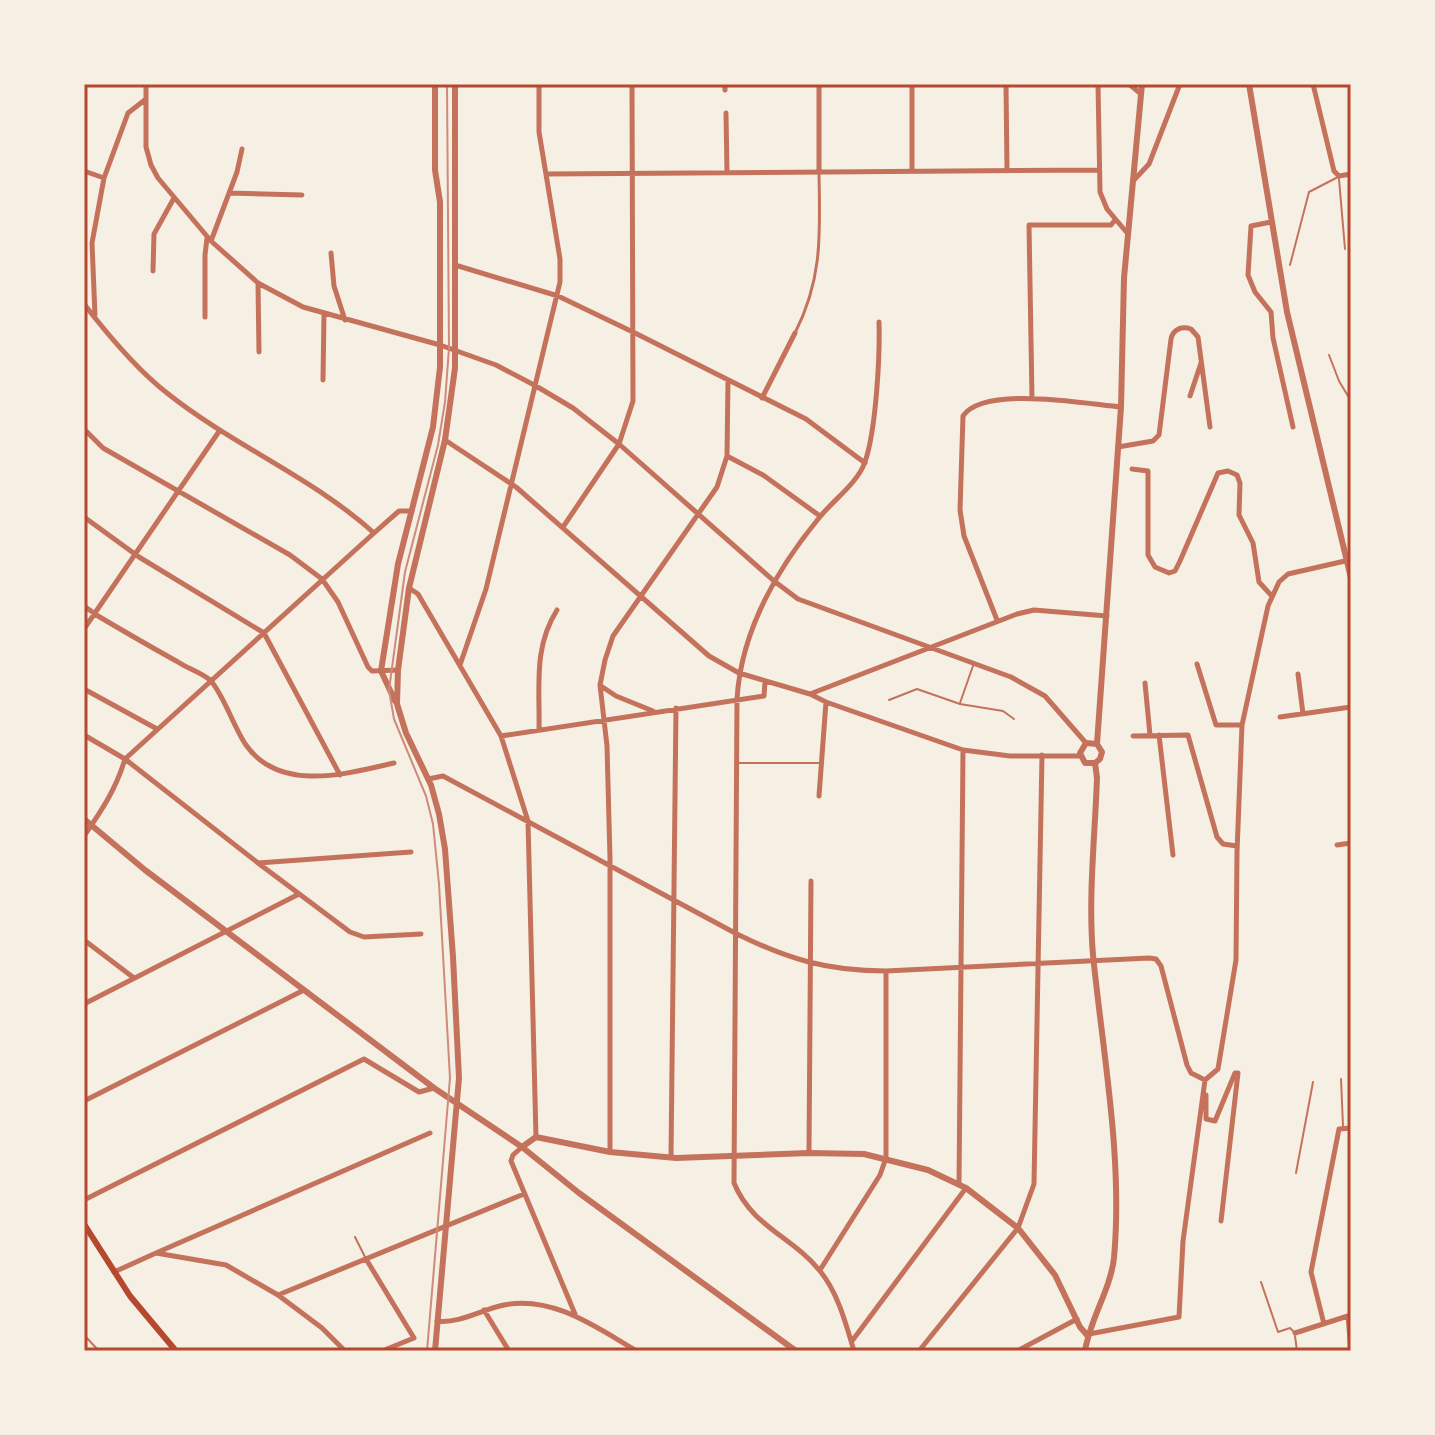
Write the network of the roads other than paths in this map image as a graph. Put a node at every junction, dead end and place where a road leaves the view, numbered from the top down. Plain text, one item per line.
1 (146, 84) edge
2 (435, 84) edge
3 (455, 84) edge
4 (539, 84) edge
5 (632, 84) edge
6 (819, 84) edge
7 (912, 84) edge
8 (1006, 84) edge
9 (1098, 84) edge
10 (1129, 84) edge
11 (1142, 84) edge
12 (1180, 84) edge
13 (1249, 84) edge
14 (1313, 84) edge
15 (1141, 95) junction
16 (146, 99) junction
17 (726, 113) dead end
18 (242, 149) dead end
19 (1098, 170) junction
20 (84, 171) edge
21 (912, 171) junction
22 (1007, 171) junction
23 (819, 172) junction
24 (633, 173) junction
25 (727, 173) junction
26 (546, 174) junction
27 (1351, 174) edge
28 (1339, 176) junction
29 (104, 178) junction
30 (1134, 180) junction
31 (229, 193) junction
32 (302, 195) dead end
33 (174, 198) junction
34 (1115, 220) junction
35 (1271, 222) junction
36 (1128, 234) junction
37 (209, 239) junction
38 (1345, 249) dead end
39 (331, 253) dead end
40 (455, 265) junction
41 (1290, 265) dead end
42 (153, 271) dead end
43 (258, 283) junction
44 (558, 296) junction
45 (84, 304) edge
46 (324, 314) junction
47 (205, 317) dead end
48 (95, 318) junction
49 (345, 320) junction
50 (879, 322) dead end
51 (635, 333) junction
52 (795, 333) joint
53 (440, 345) junction
54 (456, 350) junction
55 (259, 352) dead end
56 (1329, 355) dead end
57 (1201, 362) junction
58 (323, 380) dead end
59 (728, 380) junction
60 (536, 386) junction
61 (1190, 396) dead end
62 (762, 398) junction
63 (1032, 398) junction
64 (1351, 401) edge
65 (1121, 407) junction
66 (1210, 427) dead end
67 (1293, 427) dead end
68 (84, 429) edge
69 (220, 430) junction
70 (445, 440) junction
71 (619, 444) junction
72 (1118, 447) junction
73 (727, 456) junction
74 (865, 463) junction
75 (1132, 469) dead end
76 (512, 483) junction
77 (179, 492) junction
78 (412, 511) junction
79 (699, 515) junction
80 (820, 516) junction
81 (84, 517) edge
82 (563, 527) junction
83 (374, 533) junction
84 (135, 555) junction
85 (1345, 561) junction
86 (1351, 578) edge
87 (322, 579) junction
88 (774, 581) junction
89 (409, 588) junction
90 (1271, 595) junction
91 (640, 596) junction
92 (84, 606) edge
93 (557, 610) dead end
94 (93, 613) junction
95 (1107, 616) junction
96 (997, 620) junction
97 (84, 629) edge
98 (264, 633) junction
99 (929, 647) junction
100 (974, 662) junction
101 (1197, 664) dead end
102 (460, 665) junction
103 (398, 670) junction
104 (381, 671) junction
105 (739, 673) junction
106 (1298, 674) dead end
107 (210, 680) junction
108 (765, 682) junction
109 (1145, 683) dead end
110 (600, 685) junction
111 (84, 689) edge
112 (810, 694) junction
113 (737, 699) junction
114 (889, 700) dead end
115 (826, 702) junction
116 (397, 704) junction
117 (960, 704) junction
118 (1351, 707) edge
119 (676, 708) junction
120 (654, 712) junction
121 (1303, 714) junction
122 (1280, 717) dead end
123 (1014, 719) dead end
124 (604, 720) junction
125 (1242, 725) junction
126 (157, 729) junction
127 (539, 730) junction
128 (84, 735) edge
129 (1150, 735) junction
130 (1159, 735) junction
131 (501, 736) junction
132 (1133, 736) dead end
133 (1086, 743) junction
134 (1097, 744) junction
135 (963, 750) junction
136 (1042, 755) junction
137 (1080, 756) junction
138 (125, 759) junction
139 (394, 763) dead end
140 (736, 763) junction
141 (822, 763) junction
142 (1095, 763) junction
143 (340, 775) junction
144 (428, 779) junction
145 (819, 796) dead end
146 (84, 819) edge
147 (528, 821) junction
148 (91, 826) junction
149 (84, 836) edge
150 (1351, 843) edge
151 (1337, 845) dead end
152 (1237, 846) junction
153 (411, 852) dead end
154 (1173, 855) dead end
155 (258, 863) junction
156 (609, 866) junction
157 (811, 881) dead end
158 (299, 894) junction
159 (674, 900) junction
160 (226, 931) junction
161 (735, 933) junction
162 (421, 934) dead end
163 (84, 940) edge
164 (1094, 960) junction
165 (1038, 963) junction
166 (810, 964) junction
167 (961, 967) junction
168 (886, 971) junction
169 (134, 978) junction
170 (305, 989) junction
171 (84, 1004) edge
172 (1206, 1079) junction
173 (1341, 1079) dead end
174 (1313, 1082) dead end
175 (434, 1088) junction
176 (84, 1101) edge
177 (457, 1104) junction
178 (1351, 1128) edge
179 (1343, 1129) junction
180 (430, 1133) dead end
181 (536, 1137) junction
182 (522, 1147) junction
183 (610, 1152) junction
184 (809, 1153) junction
185 (671, 1157) junction
186 (733, 1157) junction
187 (886, 1158) junction
188 (1296, 1173) dead end
189 (962, 1186) junction
190 (524, 1194) junction
191 (84, 1200) edge
192 (1221, 1221) dead end
193 (84, 1224) edge
194 (446, 1226) junction
195 (1018, 1228) junction
196 (355, 1237) dead end
197 (156, 1253) junction
198 (366, 1259) junction
199 (820, 1270) junction
200 (114, 1272) junction
201 (1261, 1282) dead end
202 (278, 1295) junction
203 (484, 1310) junction
204 (575, 1315) junction
205 (1349, 1315) edge
206 (1077, 1319) junction
207 (437, 1321) junction
208 (1324, 1324) junction
209 (1295, 1333) junction
210 (84, 1335) edge
211 (1087, 1335) junction
212 (851, 1342) junction
213 (99, 1351) edge
214 (176, 1351) edge
215 (345, 1351) edge
216 (382, 1351) edge
217 (435, 1351) edge
218 (509, 1351) edge
219 (637, 1351) edge
220 (796, 1351) edge
221 (854, 1351) edge
222 (919, 1351) edge
223 (1017, 1351) edge
224 (1085, 1351) edge
225 (1297, 1351) edge
226 (1351, 1351) edge

1 - 16 street
2 - 53 street
3 - 40 street
4 - 26 street
5 - 24 street
6 - 23 street
7 - 21 street
8 - 22 street
9 - 19 street
10 - 15 street
11 - 15 street
12 - 30 street
13 - 35 street
14 - 28 street
15 - 30 street
16 - 29 street
16 - 33 street
17 - 25 street
18 - 31 street
19 - 22 street
19 - 34 street
20 - 29 street
21 - 22 street
21 - 23 street
23 - 25 street
23 - 52 street
24 - 25 street
24 - 26 street
24 - 51 street
26 - 44 street
27 - 28 street
28 - 38 lane
28 - 41 lane
29 - 48 street
30 - 36 street
31 - 32 street
31 - 37 street
33 - 37 street
33 - 42 street
34 - 36 street
34 - 63 street
35 - 67 street
35 - 85 street
36 - 65 street
37 - 43 street
37 - 47 street
39 - 49 street
40 - 44 street
40 - 54 street
43 - 46 street
43 - 55 street
44 - 51 street
44 - 60 street
45 - 48 street
46 - 49 street
46 - 58 street
48 - 69 street
49 - 53 street
50 - 74 street
51 - 59 street
51 - 71 street
52 - 62 street
53 - 54 street
53 - 78 street
54 - 60 street
54 - 70 street
56 - 64 lane
57 - 61 street
57 - 66 street
57 - 72 street
59 - 62 street
59 - 73 street
60 - 71 street
60 - 76 street
62 - 74 street
63 - 65 street
63 - 96 street
65 - 72 street
68 - 77 street
69 - 77 street
69 - 83 street
70 - 76 street
70 - 89 street
71 - 79 street
71 - 82 street
72 - 95 street
73 - 79 street
73 - 80 street
74 - 80 street
75 - 90 street
76 - 82 street
76 - 102 street
77 - 84 street
77 - 87 street
78 - 83 street
78 - 104 street
79 - 88 street
79 - 91 street
80 - 88 street
81 - 84 street
82 - 91 street
83 - 87 street
84 - 94 street
84 - 98 street
85 - 86 street
85 - 90 street
87 - 98 street
87 - 104 street
88 - 99 street
88 - 105 street
89 - 102 street
89 - 103 street
90 - 125 street
91 - 105 street
91 - 110 street
92 - 94 street
93 - 127 street
94 - 97 street
94 - 107 street
95 - 96 street
95 - 134 street
96 - 99 street
98 - 107 street
98 - 143 street
99 - 100 street
99 - 112 street
100 - 117 lane
100 - 133 street
101 - 125 street
102 - 131 street
103 - 104 street
103 - 116 street
104 - 116 street
105 - 108 street
105 - 113 street
106 - 121 street
107 - 126 street
107 - 143 street
108 - 112 street
108 - 113 street
109 - 129 street
110 - 120 street
110 - 124 street
111 - 126 street
112 - 115 street
113 - 119 street
113 - 140 street
114 - 117 lane
115 - 135 street
115 - 141 street
116 - 144 street
117 - 123 lane
118 - 121 street
119 - 120 street
119 - 159 street
120 - 124 street
121 - 122 street
124 - 127 street
124 - 156 street
125 - 152 street
126 - 138 street
127 - 131 street
128 - 138 street
129 - 130 street
129 - 132 street
130 - 152 street
130 - 154 street
131 - 147 street
133 - 134 street
133 - 137 street
134 - 142 street
135 - 136 street
135 - 167 street
136 - 137 street
136 - 165 street
137 - 142 street
138 - 148 street
138 - 155 street
139 - 143 street
140 - 141 lane
140 - 161 street
141 - 145 street
142 - 164 street
144 - 147 street
144 - 177 street
146 - 148 street
147 - 156 street
147 - 181 street
148 - 149 street
148 - 160 street
150 - 151 street
152 - 172 street
153 - 155 street
155 - 158 street
156 - 159 street
156 - 183 street
157 - 166 street
158 - 160 street
158 - 162 street
159 - 161 street
159 - 185 street
160 - 169 street
160 - 170 street
161 - 166 street
161 - 186 street
163 - 169 street
164 - 165 street
164 - 172 street
164 - 211 street
165 - 167 street
165 - 195 street
166 - 168 street
166 - 184 street
167 - 168 street
167 - 189 street
168 - 187 street
169 - 171 street
170 - 175 street
170 - 176 street
172 - 192 street
172 - 211 street
173 - 179 lane
174 - 188 lane
175 - 177 street
175 - 191 street
177 - 182 street
177 - 194 street
178 - 179 street
179 - 208 street
180 - 197 street
181 - 182 street
181 - 183 street
182 - 190 street
182 - 220 street
183 - 185 street
184 - 186 street
184 - 187 street
185 - 186 street
186 - 199 street
187 - 189 street
187 - 199 street
189 - 195 street
189 - 212 street
190 - 194 street
190 - 204 street
193 - 200 main road
194 - 198 street
194 - 207 street
195 - 206 street
195 - 222 street
196 - 198 lane
197 - 200 street
197 - 202 street
198 - 202 street
198 - 216 street
199 - 212 street
200 - 214 main road
201 - 209 lane
202 - 215 street
203 - 204 street
203 - 207 street
203 - 218 street
204 - 219 street
205 - 208 street
205 - 226 street
206 - 211 street
206 - 223 street
207 - 217 street
208 - 209 street
209 - 225 lane
210 - 213 lane
211 - 224 street
212 - 221 street

